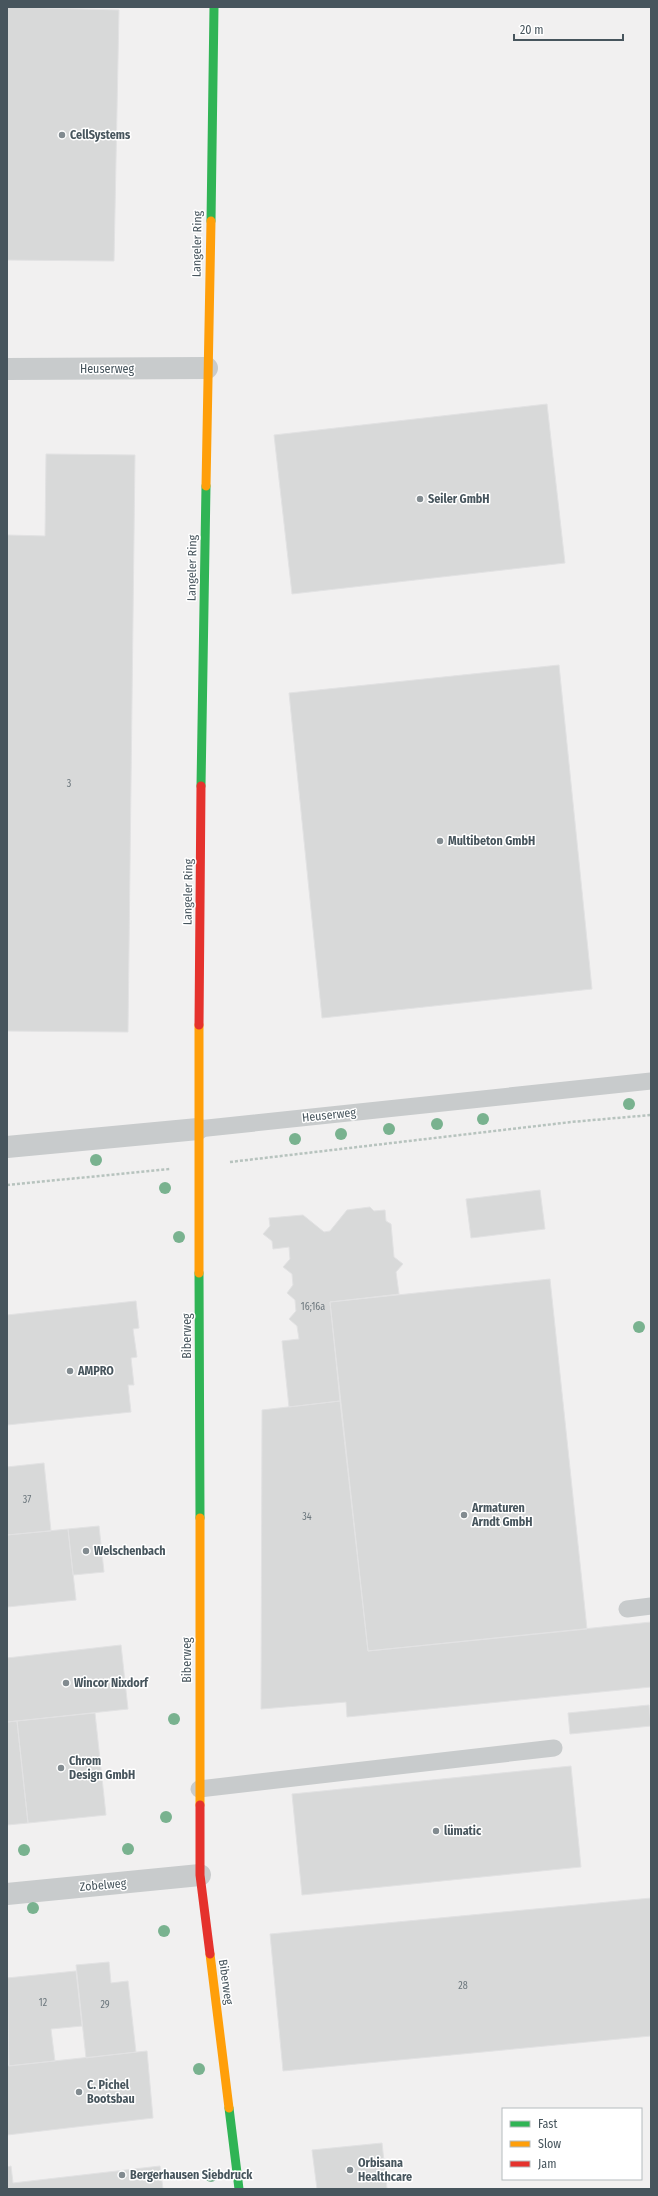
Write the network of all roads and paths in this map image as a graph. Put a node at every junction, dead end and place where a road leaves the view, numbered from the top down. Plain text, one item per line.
1 (214, 7) edge
2 (207, 368) junction
3 (7, 369) edge
4 (651, 1081) edge
5 (651, 1115) edge
6 (198, 1129) junction
7 (7, 1147) edge
8 (200, 1166) junction
9 (7, 1185) edge
10 (651, 1606) edge
11 (627, 1609) dead end
12 (554, 1748) dead end
13 (199, 1788) junction
14 (200, 1876) junction
15 (7, 1894) edge
16 (240, 2189) edge

1 - 2 street, Langeler Ring
2 - 3 street, Heuserweg
2 - 6 street, Langeler Ring
4 - 6 lane, Heuserweg
5 - 8 path
6 - 7 street, Heuserweg
6 - 8 street, Biberweg
8 - 9 path
8 - 13 street, Biberweg
10 - 11 lane
12 - 13 lane
13 - 14 street, Biberweg
14 - 15 street, Zobelweg
14 - 16 street, Biberweg

